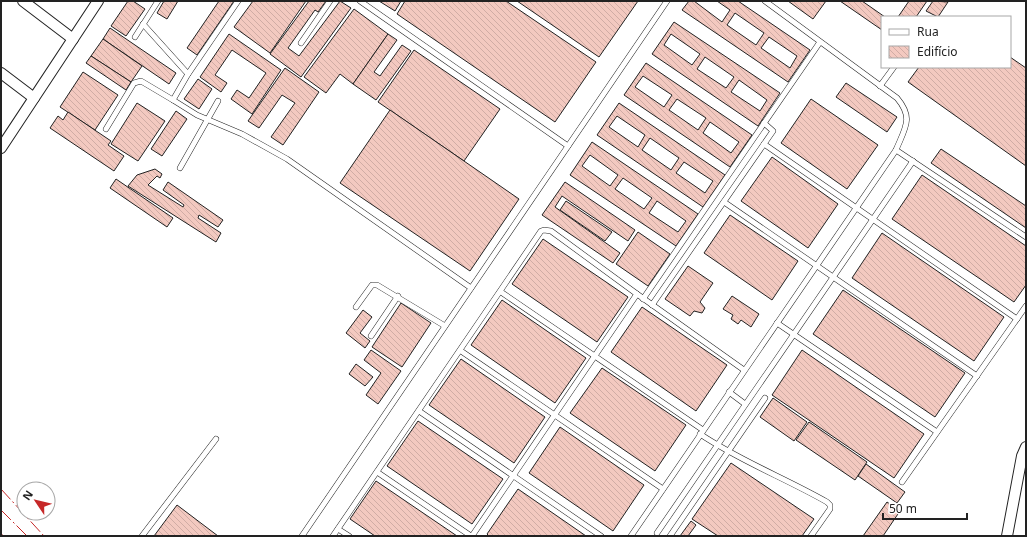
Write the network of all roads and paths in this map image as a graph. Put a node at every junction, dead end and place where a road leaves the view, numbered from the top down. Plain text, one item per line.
1 (98, 1) edge
2 (158, 1) edge
3 (238, 1) edge
4 (330, 1) edge
5 (360, 1) edge
6 (667, 1) edge
7 (765, 1) edge
8 (25, 2) edge
9 (144, 24) junction
10 (135, 37) dead end
11 (73, 39) junction
12 (820, 42) junction
13 (301, 43) dead end
14 (893, 68) edge
15 (1, 73) edge
16 (188, 74) junction
17 (880, 86) junction
18 (34, 98) junction
19 (172, 100) junction
20 (218, 101) dead end
21 (207, 119) junction
22 (764, 123) junction
23 (106, 129) dead end
24 (4, 137) edge
25 (764, 144) junction
26 (568, 146) junction
27 (1, 148) edge
28 (896, 150) junction
29 (913, 161) junction
30 (180, 168) dead end
31 (724, 202) junction
32 (856, 208) junction
33 (873, 219) junction
34 (1026, 238) edge
35 (816, 265) junction
36 (833, 277) junction
37 (471, 288) junction
38 (501, 292) junction
39 (637, 294) junction
40 (398, 296) junction
41 (643, 299) junction
42 (652, 305) junction
43 (1026, 306) edge
44 (356, 307) dead end
45 (1017, 319) junction
46 (777, 323) junction
47 (445, 326) junction
48 (794, 334) junction
49 (371, 336) dead end
50 (461, 351) junction
51 (595, 356) junction
52 (744, 370) junction
53 (977, 376) junction
54 (729, 392) junction
55 (765, 398) dead end
56 (746, 404) junction
57 (419, 411) junction
58 (555, 415) junction
59 (702, 432) junction
60 (937, 432) junction
61 (216, 439) dead end
62 (717, 445) junction
63 (1026, 448) edge
64 (728, 452) junction
65 (377, 472) junction
66 (513, 476) junction
67 (902, 482) dead end
68 (663, 489) junction
69 (338, 529) junction
70 (657, 533) dead end
71 (142, 536) edge
72 (302, 536) edge
73 (333, 536) edge
74 (349, 536) edge
75 (471, 536) edge
76 (601, 536) edge
77 (631, 536) edge
78 (670, 536) edge
79 (811, 536) edge
80 (1007, 536) edge

1 - 11 street
2 - 9 lane
3 - 16 lane
4 - 13 lane
5 - 26 lane
6 - 26 lane
7 - 12 lane
8 - 11 street
9 - 10 lane
9 - 16 lane
11 - 18 street
12 - 17 lane
12 - 22 lane
14 - 17 lane
15 - 18 street
16 - 19 lane
17 - 28 lane
18 - 24 street
19 - 21 lane
19 - 23 lane
20 - 21 lane
21 - 30 lane
21 - 37 lane
22 - 25 lane
22 - 41 lane
24 - 27 street
25 - 31 lane
25 - 32 lane
26 - 37 lane
28 - 29 lane
28 - 32 lane
29 - 33 lane
29 - 34 lane
31 - 35 lane
31 - 42 lane
32 - 33 lane
32 - 35 lane
33 - 36 lane
33 - 45 lane
35 - 36 lane
35 - 46 lane
36 - 48 lane
36 - 53 lane
37 - 47 lane
38 - 39 lane
38 - 50 lane
38 - 51 lane
39 - 41 lane
39 - 51 lane
40 - 44 lane
40 - 47 lane
40 - 49 lane
41 - 42 lane
42 - 52 lane
43 - 45 lane
45 - 53 lane
46 - 48 lane
46 - 52 lane
47 - 72 lane
48 - 56 lane
48 - 60 lane
50 - 57 lane
50 - 58 lane
51 - 58 lane
51 - 59 lane
52 - 54 lane
53 - 60 lane
54 - 56 lane
54 - 59 lane
55 - 64 lane
56 - 62 lane
57 - 65 lane
57 - 66 lane
58 - 66 lane
58 - 68 lane
59 - 62 lane
59 - 68 lane
60 - 67 lane
61 - 71 lane
62 - 64 lane
62 - 70 lane
63 - 80 street
64 - 78 lane
64 - 79 lane
65 - 69 lane
65 - 75 lane
66 - 75 lane
66 - 76 lane
68 - 77 lane
69 - 73 lane
69 - 74 lane

